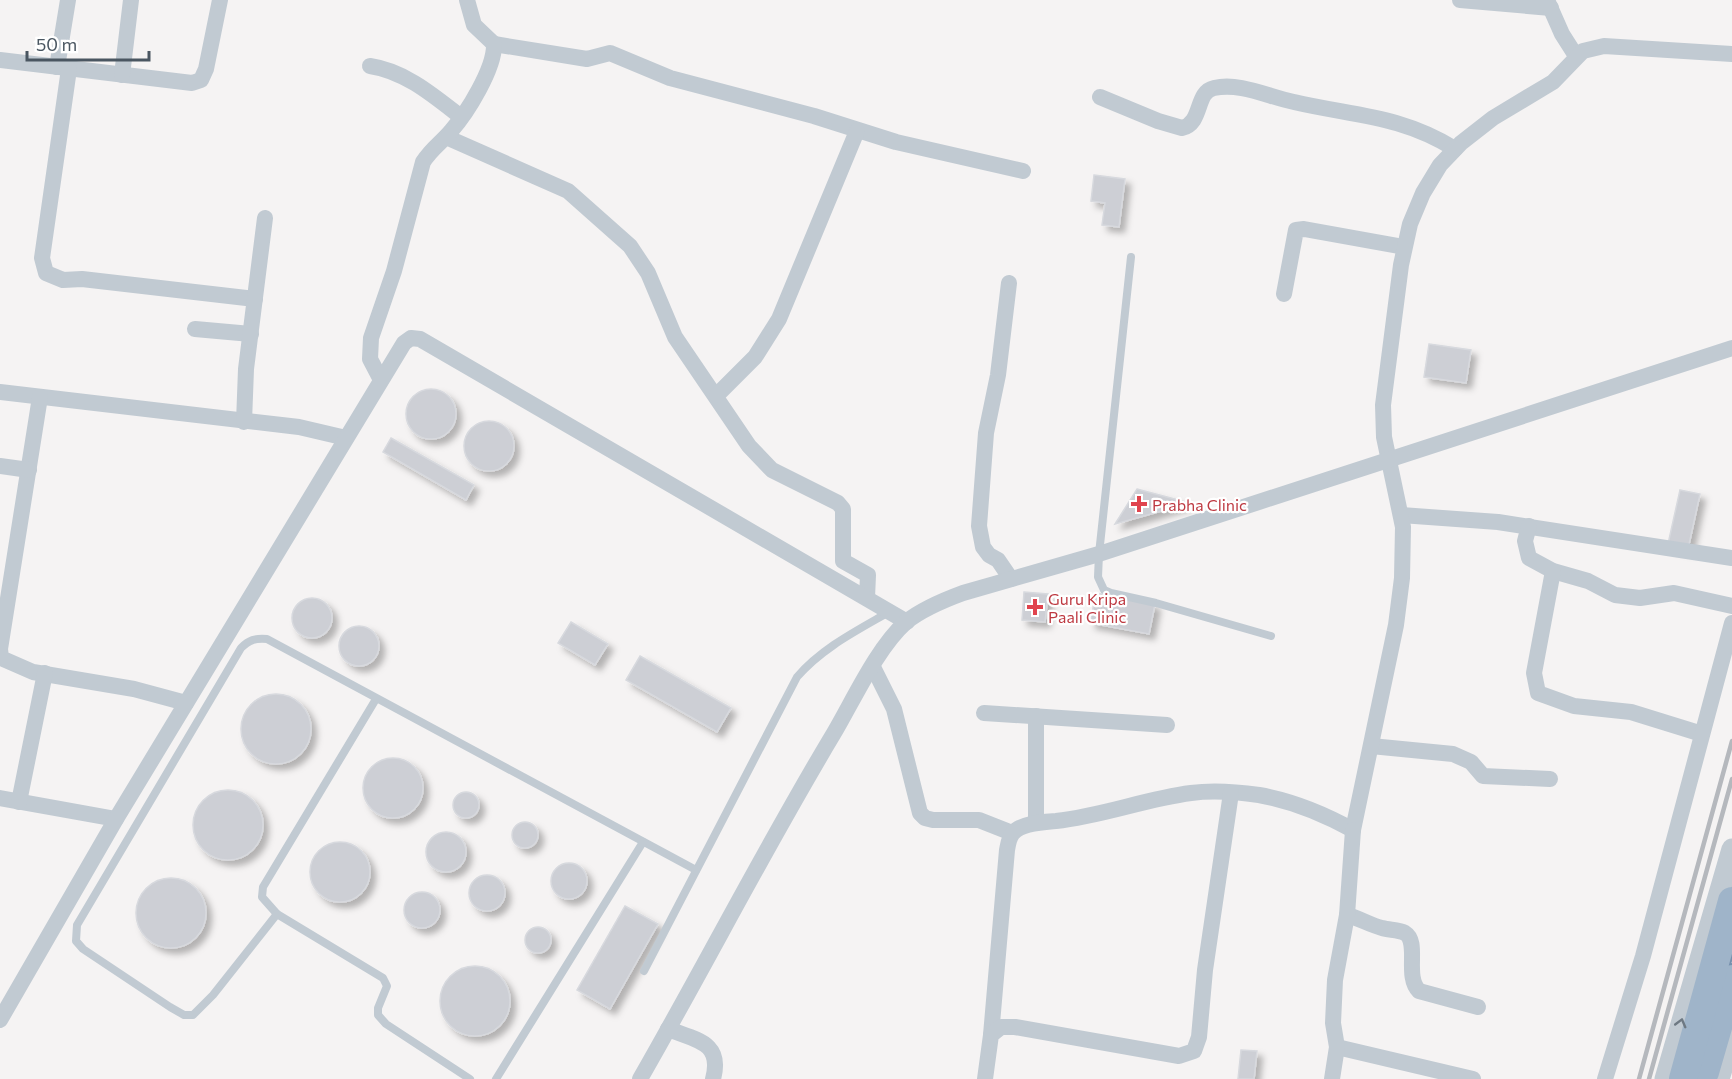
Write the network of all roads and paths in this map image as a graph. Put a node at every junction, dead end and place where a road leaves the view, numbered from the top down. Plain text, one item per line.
1 (68, 0) edge
2 (132, 0) edge
3 (220, 0) edge
4 (467, 0) edge
5 (1460, 0) edge
6 (1549, 4) edge
7 (494, 44) junction
8 (1732, 54) edge
9 (1576, 56) junction
10 (0, 60) edge
11 (370, 66) dead end
12 (63, 68) junction
13 (122, 75) junction
14 (1100, 97) dead end
15 (461, 117) junction
16 (857, 131) junction
17 (446, 137) junction
18 (1455, 148) junction
19 (1023, 171) dead end
20 (265, 218) dead end
21 (1404, 247) junction
22 (1131, 257) dead end
23 (1010, 283) dead end
24 (1284, 294) dead end
25 (255, 298) junction
26 (195, 328) dead end
27 (251, 334) junction
28 (1732, 348) edge
29 (381, 380) junction
30 (0, 392) edge
31 (717, 395) junction
32 (40, 397) junction
33 (244, 422) junction
34 (346, 438) junction
35 (1388, 461) junction
36 (0, 466) edge
37 (29, 471) junction
38 (1401, 516) junction
39 (1529, 526) junction
40 (1099, 554) junction
41 (1732, 558) edge
42 (7, 571) edge
43 (1553, 571) junction
44 (1011, 579) junction
45 (867, 598) junction
46 (1732, 606) edge
47 (889, 611) junction
48 (907, 622) junction
49 (1732, 623) edge
50 (1271, 636) dead end
51 (873, 667) junction
52 (45, 673) junction
53 (376, 699) junction
54 (186, 703) junction
55 (984, 713) dead end
56 (1036, 716) junction
57 (1167, 725) dead end
58 (1702, 734) junction
59 (1371, 746) junction
60 (1550, 779) dead end
61 (1232, 793) junction
62 (0, 798) edge
63 (19, 801) junction
64 (116, 819) junction
65 (1036, 824) junction
66 (1353, 830) junction
67 (1012, 833) junction
68 (644, 842) junction
69 (1732, 849) edge
70 (696, 870) junction
71 (1732, 901) edge
72 (277, 914) junction
73 (1347, 915) junction
74 (644, 971) dead end
75 (1732, 978) edge
76 (1478, 1007) dead end
77 (1, 1016) edge
78 (668, 1029) junction
79 (991, 1035) junction
80 (1732, 1037) edge
81 (1337, 1047) junction
82 (470, 1079) edge
83 (496, 1079) edge
84 (640, 1079) edge
85 (713, 1079) edge
86 (986, 1079) edge
87 (1332, 1079) edge
88 (1473, 1079) edge
89 (1605, 1079) edge
90 (1665, 1079) edge
91 (1683, 1079) edge
92 (1703, 1079) edge
93 (1719, 1079) edge

1 - 12 street
2 - 13 street
3 - 13 street
4 - 7 street
5 - 6 street
6 - 9 street
7 - 15 street
7 - 16 street
8 - 9 street
9 - 18 street
10 - 12 street
11 - 15 street
12 - 13 street
12 - 25 street
14 - 18 street
15 - 17 street
16 - 19 street
16 - 31 street
17 - 29 street
17 - 31 street
18 - 21 street
20 - 25 street
21 - 24 street
21 - 35 street
22 - 40 lane
23 - 44 street
25 - 27 street
26 - 27 street
27 - 33 street
28 - 35 street
29 - 34 street
29 - 45 street
30 - 32 street
31 - 45 street
32 - 33 street
32 - 37 street
33 - 34 street
34 - 54 street
35 - 38 street
35 - 40 street
36 - 37 street
37 - 42 street
38 - 39 street
38 - 59 street
39 - 41 street
39 - 43 street
40 - 44 street
40 - 50 lane
42 - 52 street
43 - 46 street
43 - 58 street
44 - 48 street
45 - 47 street
47 - 48 street
47 - 70 lane
48 - 51 street
49 - 58 street
51 - 67 street
51 - 78 street
52 - 54 street
52 - 63 street
53 - 68 lane
53 - 72 lane
53 - 72 lane
54 - 64 street
55 - 56 street
56 - 57 street
56 - 65 street
58 - 89 street
59 - 60 street
59 - 66 street
61 - 65 street
61 - 66 street
61 - 79 street
62 - 63 street
63 - 64 street
64 - 77 street
65 - 67 street
66 - 73 street
67 - 79 street
68 - 70 lane
68 - 83 lane
90 -> 69 street
70 - 74 lane
71 - 91 highway
72 - 82 lane
73 - 76 street
73 - 81 street
75 - 92 highway
78 - 84 street
78 - 85 street
79 - 86 street
80 - 93 street
81 - 87 street
81 - 88 street

